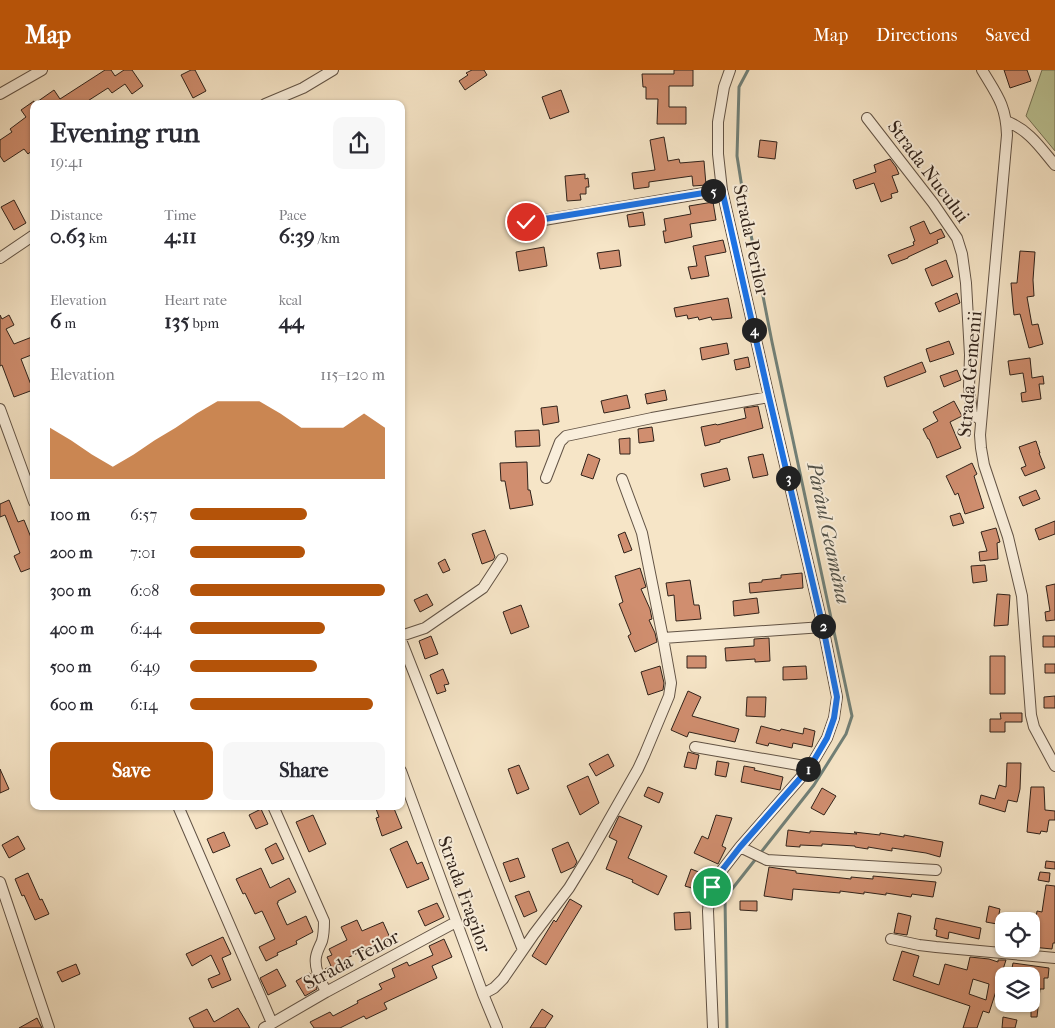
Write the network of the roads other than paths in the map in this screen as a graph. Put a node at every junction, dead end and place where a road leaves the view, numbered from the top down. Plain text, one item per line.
1 (42, 70) edge
2 (333, 70) edge
3 (730, 70) edge
4 (982, 70) edge
5 (0, 94) edge
6 (282, 100) edge
7 (867, 118) dead end
8 (1006, 121) junction
9 (1055, 166) edge
10 (722, 190) junction
11 (526, 222) dead end
12 (30, 238) edge
13 (0, 258) edge
14 (769, 397) junction
15 (0, 409) edge
16 (981, 420) junction
17 (546, 478) dead end
18 (622, 479) dead end
19 (30, 491) edge
20 (502, 559) dead end
21 (823, 627) junction
22 (405, 635) edge
23 (663, 638) junction
24 (405, 650) edge
25 (695, 747) dead end
26 (1055, 766) edge
27 (810, 767) junction
28 (405, 782) edge
29 (180, 810) edge
30 (275, 810) edge
31 (740, 847) junction
32 (936, 870) dead end
33 (0, 882) edge
34 (456, 922) junction
35 (891, 939) dead end
36 (523, 950) junction
37 (1055, 958) edge
38 (326, 992) junction
39 (483, 994) junction
40 (268, 1026) edge
41 (49, 1028) edge
42 (497, 1028) edge
43 (714, 1028) edge

1 - 5 street
2 - 6 street
3 - 10 street, Strada Perilor
4 - 8 street, Strada Gemenii
7 - 16 street, Strada Nucului
8 - 9 street
8 - 16 street, Strada Gemenii
10 - 11 street
10 - 14 street, Strada Perilor
12 - 13 street
14 - 17 street
14 - 21 street, Strada Perilor
15 - 19 street
16 - 26 street, Strada Gemenii
18 - 23 street
20 - 22 street
21 - 23 street
21 - 27 street, Strada Perilor
23 - 36 street
24 - 36 street
25 - 27 street
27 - 31 street, Strada Perilor
28 - 34 street, Strada Fragilor
29 - 40 street
30 - 38 street
31 - 32 street
31 - 43 street, Strada Perilor
33 - 41 street
34 - 38 street, Strada Teilor
34 - 39 street, Strada Fragilor
35 - 37 street
36 - 39 street
38 - 40 street, Strada Teilor
39 - 42 street, Strada Fragilor

